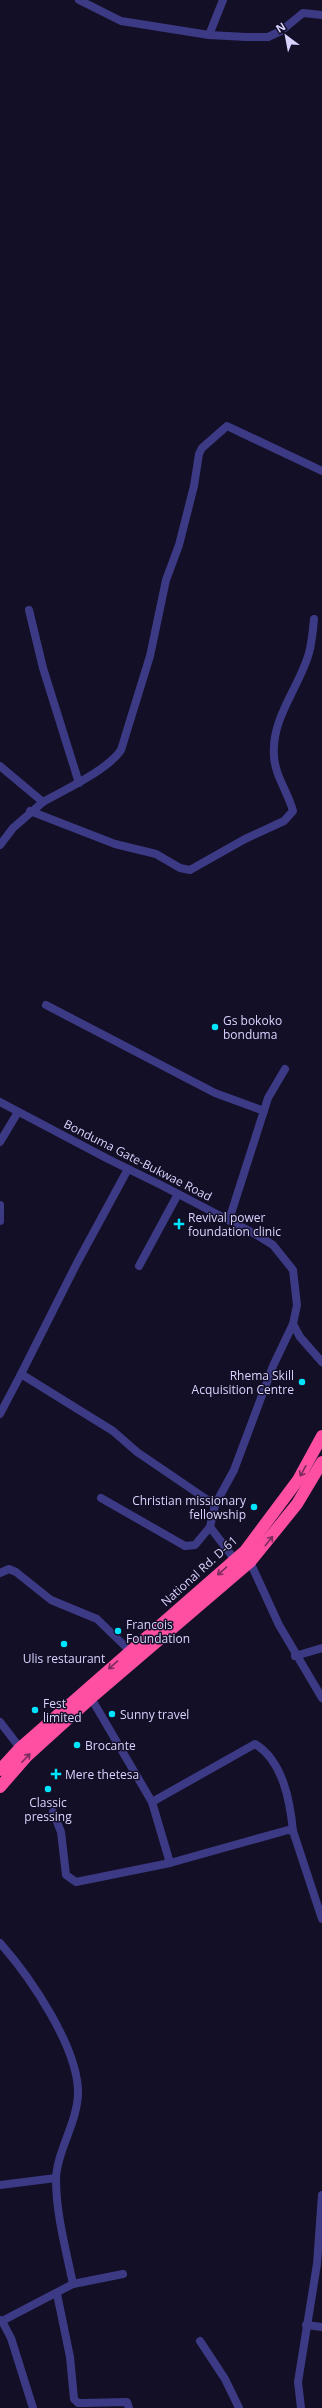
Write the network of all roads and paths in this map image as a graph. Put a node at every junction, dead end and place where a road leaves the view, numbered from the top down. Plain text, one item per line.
1 (79, 0) edge
2 (223, 0) edge
3 (322, 15) edge
4 (209, 35) junction
5 (322, 471) edge
6 (29, 610) dead end
7 (314, 619) dead end
8 (0, 766) edge
9 (79, 783) junction
10 (42, 802) junction
11 (30, 811) junction
12 (0, 845) edge
13 (46, 1005) dead end
14 (286, 1069) dead end
15 (0, 1102) edge
16 (264, 1111) junction
17 (18, 1112) junction
18 (0, 1142) edge
19 (128, 1169) junction
20 (178, 1194) junction
21 (0, 1205) edge
22 (229, 1220) junction
23 (0, 1221) edge
24 (139, 1266) dead end
25 (293, 1324) junction
26 (322, 1362) edge
27 (21, 1374) junction
28 (0, 1414) edge
29 (322, 1436) edge
30 (322, 1462) edge
31 (101, 1498) dead end
32 (215, 1505) junction
33 (210, 1527) junction
34 (235, 1560) junction
35 (250, 1562) junction
36 (0, 1573) edge
37 (322, 1648) edge
38 (130, 1651) junction
39 (295, 1656) junction
40 (91, 1698) junction
41 (322, 1698) edge
42 (0, 1722) edge
43 (20, 1748) junction
44 (0, 1770) edge
45 (0, 1787) edge
46 (152, 1802) junction
47 (53, 1812) dead end
48 (293, 1830) junction
49 (170, 1863) junction
50 (322, 1919) edge
51 (0, 1943) edge
52 (56, 2178) junction
53 (0, 2185) edge
54 (322, 2194) edge
55 (322, 2203) edge
56 (123, 2274) dead end
57 (72, 2284) junction
58 (56, 2294) junction
59 (1, 2320) edge
60 (306, 2325) junction
61 (322, 2327) edge
62 (200, 2341) dead end
63 (33, 2408) edge
64 (129, 2408) edge
65 (239, 2408) edge
66 (301, 2408) edge

1 - 4 street
2 - 4 street
3 - 4 street
5 - 9 street
6 - 9 street
7 - 11 street
8 - 10 street
9 - 10 street
10 - 11 street
11 - 12 street
13 - 16 street
14 - 16 street
15 - 17 street, Bonduma Gate-Bukwae Road
16 - 22 street
17 - 18 street
17 - 19 street, Bonduma Gate-Bukwae Road
19 - 20 street, Bonduma Gate-Bukwae Road
19 - 27 street
20 - 22 street, Bonduma Gate-Bukwae Road
20 - 24 street
21 - 23 street
22 - 25 street, Bonduma Gate-Bukwae Road
25 - 26 street
25 - 32 street, Bonduma Gate-Bukwae Road
27 - 28 street
27 - 32 street
29 -> 34 highway, National Rd. D-61
35 -> 30 highway
31 - 33 street
32 - 33 street, Bonduma Gate-Bukwae Road
33 - 34 street
34 -> 38 highway, National Rd. D-61
35 - 39 street
35 - 40 highway
36 - 38 street
37 - 39 street
38 -> 43 highway, National Rd. D-61
39 - 41 street
45 -> 40 highway
40 - 46 street
42 - 43 street
43 - 44 highway, National Rd. D-61
46 - 48 street
46 - 49 street
47 - 49 street
48 - 49 street
48 - 50 street
51 - 52 street
52 - 53 street
52 - 57 street
54 - 55 street
55 - 60 street
56 - 57 street
57 - 58 street
58 - 59 street
58 - 64 street
59 - 63 street
60 - 61 street
60 - 66 street
62 - 65 street

